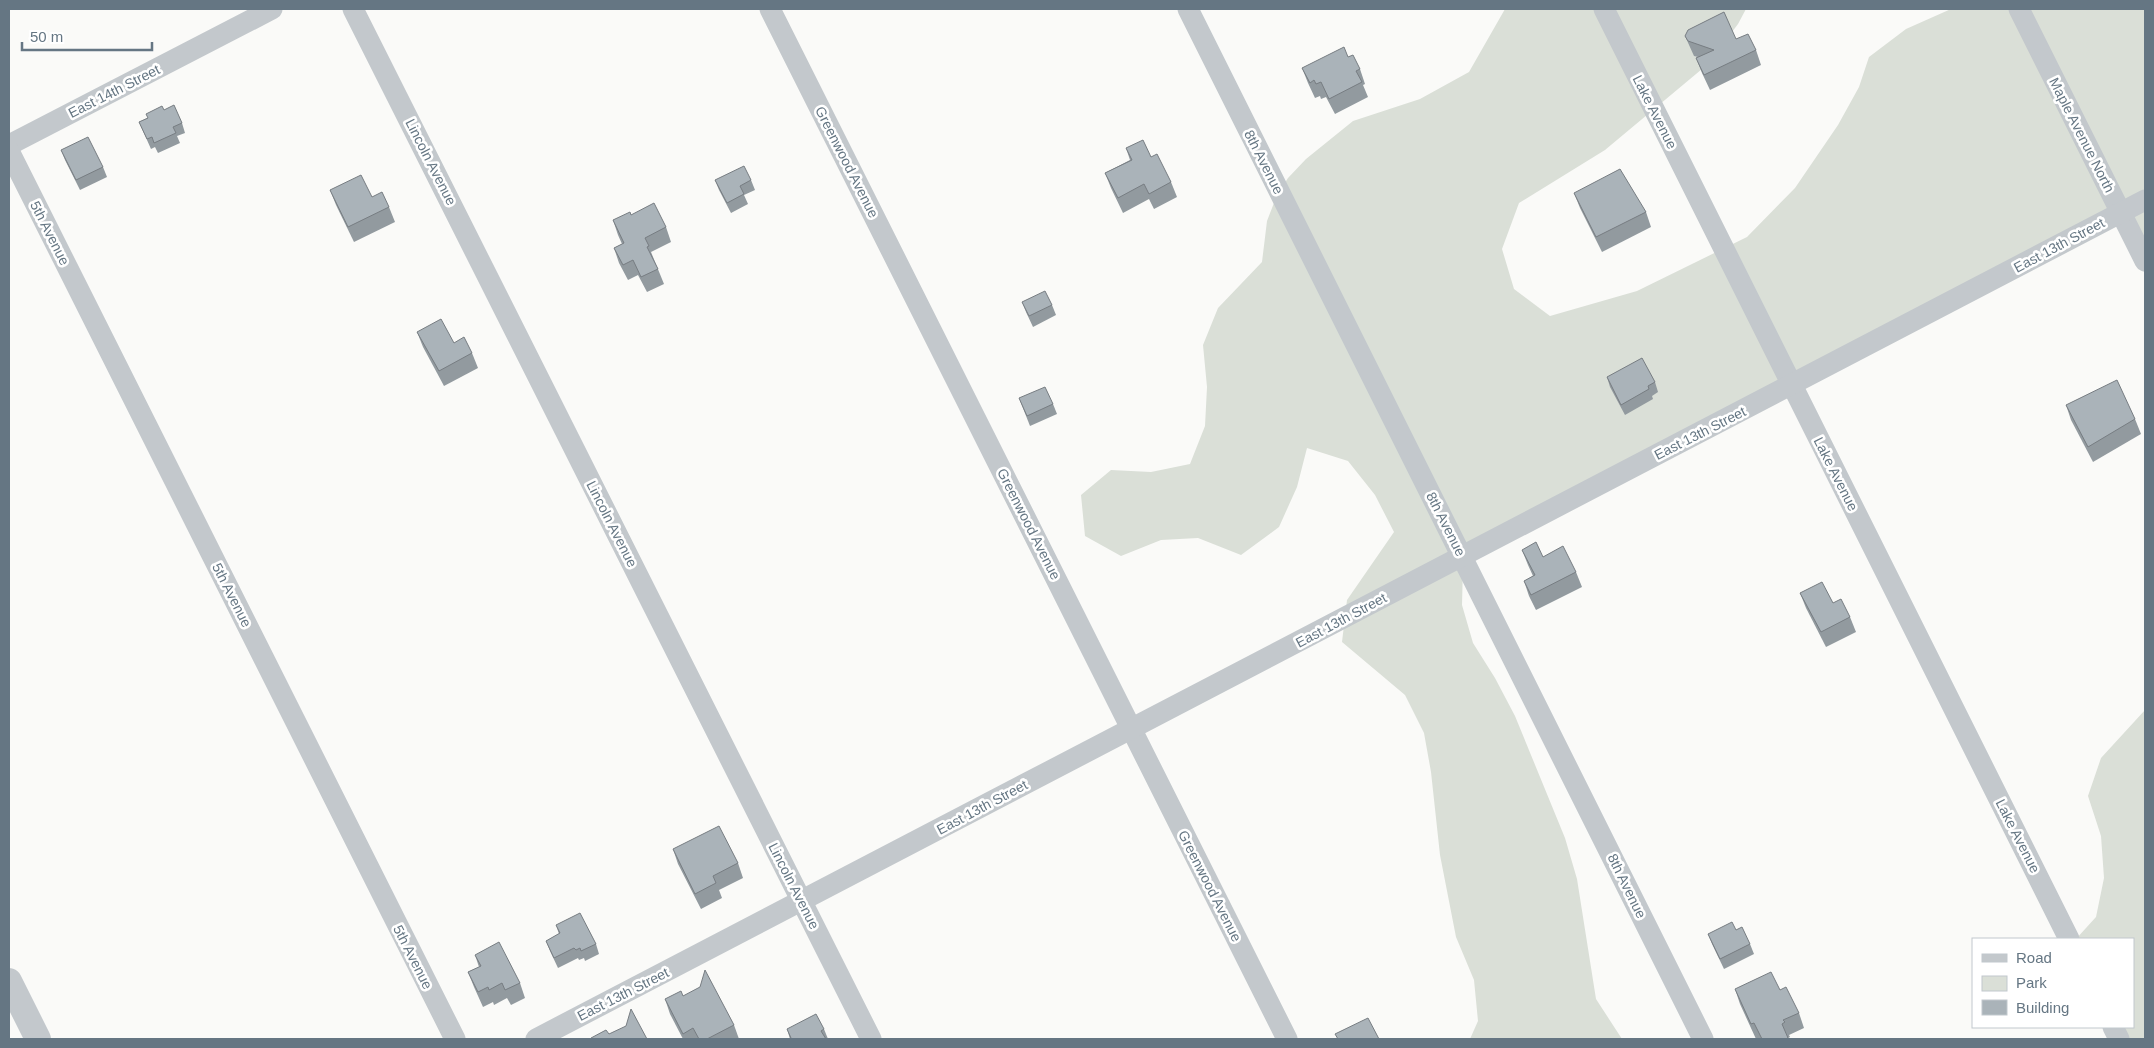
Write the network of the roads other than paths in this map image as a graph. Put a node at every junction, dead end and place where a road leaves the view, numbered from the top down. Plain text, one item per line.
1 (272, 9) edge
2 (352, 9) edge
3 (770, 9) edge
4 (1188, 9) edge
5 (1604, 9) edge
6 (2019, 9) edge
7 (9, 145) edge
8 (9, 151) edge
9 (2145, 200) edge
10 (2121, 213) junction
11 (2145, 261) edge
12 (1792, 386) junction
13 (1462, 556) junction
14 (1132, 729) junction
15 (802, 901) junction
16 (2068, 938) edge
17 (9, 981) edge
18 (2114, 1028) edge
19 (38, 1039) edge
20 (455, 1039) edge
21 (536, 1039) edge
22 (871, 1039) edge
23 (1288, 1039) edge
24 (1703, 1039) edge
25 (2120, 1039) edge

1 - 7 street, East 14th Street
2 - 15 street, Lincoln Avenue
3 - 14 street, Greenwood Avenue
4 - 13 street, 8th Avenue
5 - 12 street, Lake Avenue
6 - 10 street, Maple Avenue North
8 - 20 street, 5th Avenue
9 - 10 street, East 13th Street
10 - 11 street, Maple Avenue North
10 - 12 street, East 13th Street
12 - 13 street, East 13th Street
12 - 16 street, Lake Avenue
13 - 14 street, East 13th Street
13 - 24 street, 8th Avenue
14 - 15 street, East 13th Street
14 - 23 street, Greenwood Avenue
15 - 21 street, East 13th Street
15 - 22 street, Lincoln Avenue
17 - 19 street
18 - 25 street

